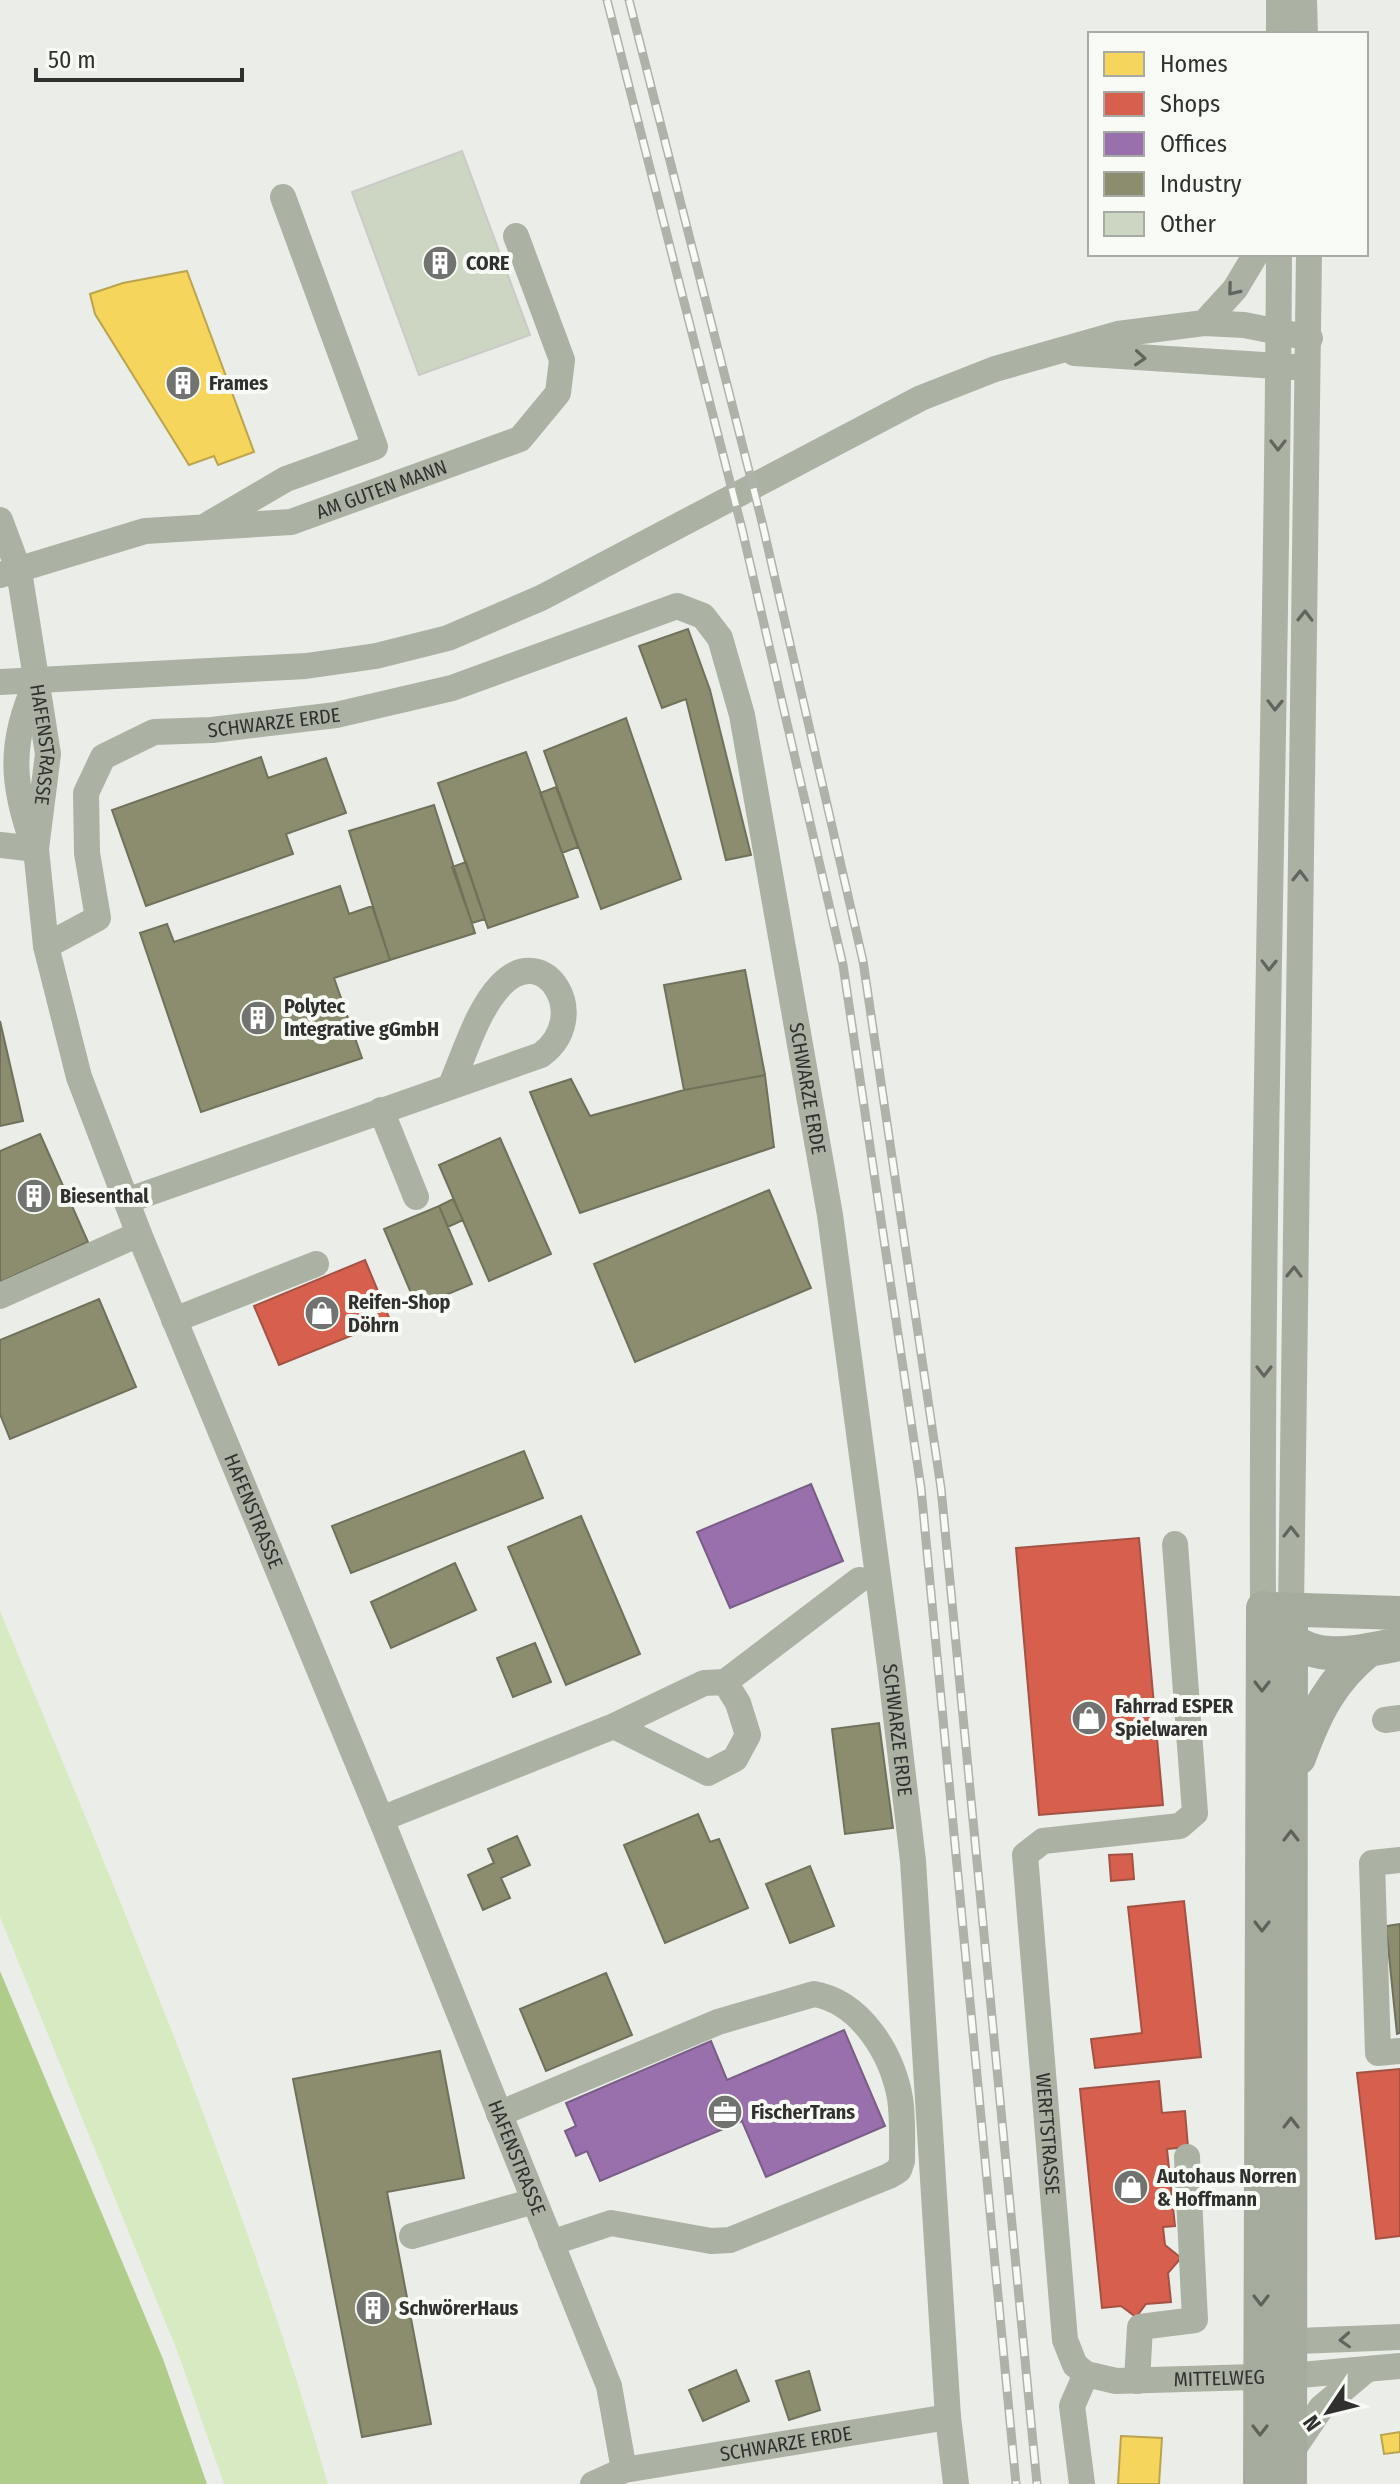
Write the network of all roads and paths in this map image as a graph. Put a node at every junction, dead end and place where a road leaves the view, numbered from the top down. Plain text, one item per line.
1 (1279, 0) edge
2 (1304, 0) edge
3 (1279, 32) edge
4 (1305, 32) edge
5 (283, 197) dead end
6 (516, 236) dead end
7 (1255, 256) edge
8 (1279, 256) edge
9 (1309, 256) edge
10 (1204, 323) junction
11 (1278, 332) junction
12 (1310, 338) junction
13 (1062, 353) junction
14 (1310, 366) junction
15 (1278, 367) junction
16 (0, 520) edge
17 (203, 527) junction
18 (10, 573) edge
19 (37, 681) junction
20 (0, 682) edge
21 (0, 777) edge
22 (22, 814) junction
23 (0, 845) edge
24 (36, 849) junction
25 (46, 946) junction
26 (451, 1085) junction
27 (381, 1110) junction
28 (416, 1197) dead end
29 (126, 1201) junction
30 (139, 1234) junction
31 (316, 1264) dead end
32 (0, 1296) edge
33 (174, 1320) junction
34 (1175, 1544) dead end
35 (859, 1580) dead end
36 (1400, 1613) edge
37 (1282, 1620) junction
38 (1384, 1647) edge
39 (725, 1682) junction
40 (614, 1726) junction
41 (1291, 1777) junction
42 (381, 1819) junction
43 (1400, 1860) edge
44 (1400, 2051) edge
45 (499, 2114) junction
46 (1187, 2157) dead end
47 (534, 2201) junction
48 (412, 2236) dead end
49 (551, 2243) junction
50 (1400, 2337) edge
51 (1276, 2342) junction
52 (1400, 2366) edge
53 (1366, 2370) junction
54 (1086, 2374) junction
55 (1276, 2377) junction
56 (1137, 2381) junction
57 (948, 2417) junction
58 (1290, 2469) edge
59 (633, 2474) edge
60 (593, 2484) edge
61 (956, 2484) edge
62 (1082, 2484) edge
63 (1260, 2484) edge

1 - 3 street
2 - 4 street
5 - 17 street
6 - 17 street, AM GUTEN MANN
7 -> 10 street
8 - 11 street
9 - 12 street
10 - 11 street
10 - 13 street
11 - 12 street
11 - 15 street
12 - 14 street
13 -> 15 street
13 - 19 street
14 - 15 street
37 -> 14 street
15 -> 37 street
16 - 18 street
17 - 18 street, AM GUTEN MANN
18 - 19 street
19 - 20 street
19 - 22 street, HAFENSTRASSE
19 - 24 street, HAFENSTRASSE
21 - 22 street, HAFENSTRASSE
22 - 24 street, HAFENSTRASSE
23 - 24 street
24 - 25 street, HAFENSTRASSE
25 - 29 street, HAFENSTRASSE
25 - 57 street, SCHWARZE ERDE
26 - 26 street
26 - 27 street
27 - 28 street
27 - 29 street
29 - 30 street, HAFENSTRASSE
30 - 32 street
30 - 33 street, HAFENSTRASSE
31 - 33 street
33 - 42 street, HAFENSTRASSE
34 - 54 street, WERFTSTRASSE
35 - 39 street
36 - 37 main road
37 - 38 main road
37 - 41 main road
37 -> 51 main road
38 - 41 main road
39 - 40 street
39 - 40 street
40 - 42 street
51 -> 41 main road
42 - 45 street, HAFENSTRASSE
43 - 44 street
45 - 47 street, HAFENSTRASSE
45 - 49 street
46 - 56 street
47 - 48 street
47 - 49 street, HAFENSTRASSE
49 - 59 street, HAFENSTRASSE
50 -> 51 street
51 - 55 main road
52 - 53 street, MITTELWEG
53 - 55 street, MITTELWEG
53 - 58 street
54 - 56 street, MITTELWEG
54 - 62 street
55 - 56 street, MITTELWEG
55 - 58 main road
55 -> 63 main road
57 - 59 street, SCHWARZE ERDE
57 - 61 street, SCHWARZE ERDE
59 - 60 street

